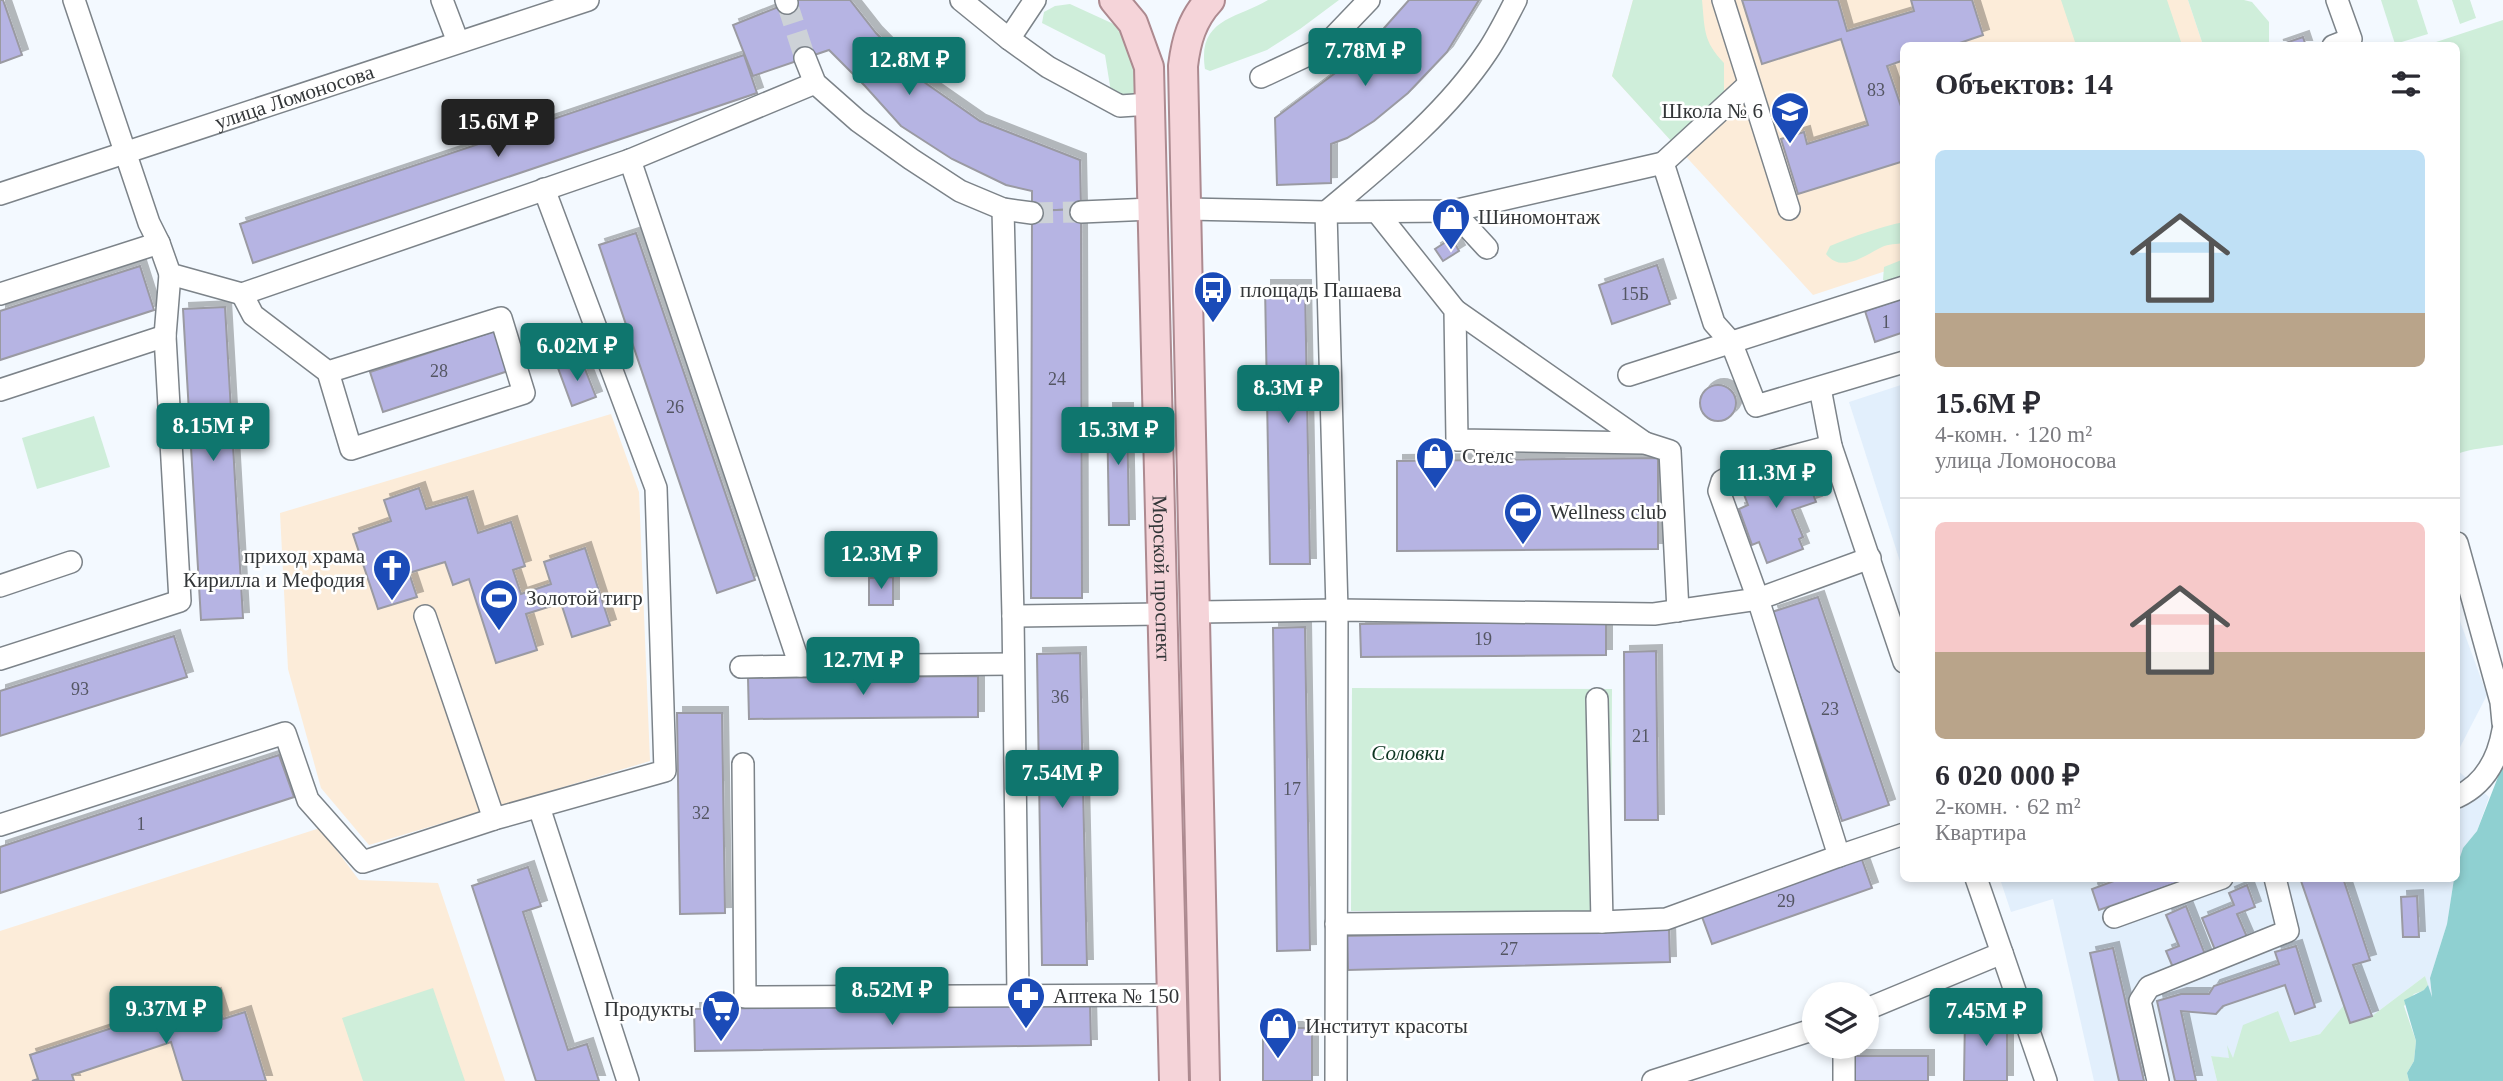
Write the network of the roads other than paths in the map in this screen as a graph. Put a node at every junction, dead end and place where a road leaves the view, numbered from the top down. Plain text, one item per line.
1 (74, 0) edge
2 (442, 0) edge
3 (588, 0) edge
4 (961, 0) edge
5 (1035, 0) edge
6 (1114, 0) edge
7 (1210, 0) edge
8 (1369, 0) edge
9 (1516, 0) edge
10 (1723, 0) edge
11 (2337, 0) edge
12 (1009, 39) junction
13 (2343, 42) edge
14 (458, 43) junction
15 (805, 58) tunnel mouth
16 (1261, 77) dead end
17 (815, 83) junction
18 (1749, 84) junction
19 (1150, 104) junction
20 (125, 153) junction
21 (630, 160) junction
22 (1663, 163) junction
23 (544, 189) junction
24 (0, 194) edge
25 (1003, 209) junction
26 (1152, 209) junction
27 (1187, 209) junction
28 (1789, 209) dead end
29 (1453, 211) junction
30 (1081, 212) tunnel mouth
31 (1326, 212) junction
32 (1377, 212) junction
33 (1032, 213) tunnel mouth
34 (159, 243) junction
35 (1488, 247) dead end
36 (170, 274) junction
37 (1900, 288) edge
38 (0, 294) edge
39 (242, 294) junction
40 (1455, 310) junction
41 (165, 336) junction
42 (1731, 342) junction
43 (1900, 363) edge
44 (328, 372) junction
45 (1629, 375) dead end
46 (1820, 388) junction
47 (0, 390) edge
48 (1644, 443) junction
49 (1831, 446) junction
50 (2460, 554) edge
51 (1870, 558) junction
52 (71, 562) dead end
53 (0, 586) edge
54 (1758, 599) junction
55 (1337, 610) junction
56 (1678, 611) junction
57 (1197, 612) junction
58 (1161, 614) junction
59 (425, 616) dead end
60 (1013, 616) junction
61 (1900, 650) edge
62 (0, 659) edge
63 (1013, 664) junction
64 (800, 666) junction
65 (741, 667) dead end
66 (1597, 699) dead end
67 (2503, 723) edge
68 (2503, 730) edge
69 (743, 764) dead end
70 (2460, 796) edge
71 (539, 807) junction
72 (494, 819) junction
73 (0, 825) edge
74 (1900, 835) edge
75 (1839, 856) junction
76 (1977, 882) edge
77 (2211, 882) edge
78 (2276, 882) edge
79 (2114, 917) dead end
80 (1602, 922) junction
81 (1336, 924) junction
82 (2002, 953) junction
83 (1018, 995) junction
84 (1172, 995) junction
85 (1202, 995) junction
86 (1879, 1004) edge
87 (1802, 1032) edge
88 (1844, 1059) edge
89 (628, 1081) edge
90 (1174, 1081) edge
91 (1205, 1081) edge
92 (1336, 1081) edge
93 (1653, 1081) edge
94 (1844, 1081) edge
95 (2046, 1081) edge
96 (2158, 1081) edge

1 - 20 street
2 - 14 street
3 - 14 street, улица Ломоносова
4 - 12 street
5 - 12 street
6 - 19 main road, Морской проспект
7 - 27 main road, Морской проспект
8 - 16 street
9 - 31 street
10 - 18 street
11 - 13 street
12 - 19 street
14 - 20 street, улица Ломоносова
15 - 17 street
17 - 21 street
17 - 25 street
18 - 22 street
18 - 28 street
19 - 26 main road, Морской проспект
20 - 24 street, улица Ломоносова
20 - 34 street
21 - 23 street
21 - 64 street
22 - 29 street
22 - 42 street
23 - 39 street
23 - 71 street
25 - 33 street
25 - 60 street
26 - 27 main road
26 - 30 street
26 - 58 main road, Морской проспект
27 - 31 street
27 - 57 main road, Морской проспект
29 - 32 street
29 - 35 street
31 - 32 street
31 - 55 street
32 - 40 street
34 - 36 street
34 - 38 street
36 - 39 street
36 - 41 street
37 - 42 street
39 - 44 street
40 - 48 street
40 - 48 street
41 - 47 street
41 - 62 street
42 - 45 street
42 - 46 street
43 - 46 street
44 - 44 street
46 - 49 street
48 - 56 street
49 - 51 street
49 - 54 street
50 - 67 street
51 - 54 street
51 - 61 street
52 - 53 street
54 - 56 street
54 - 75 street
55 - 56 street
55 - 57 street
55 - 81 street
57 - 85 main road, Морской проспект
58 - 60 street
58 - 84 main road, Морской проспект
59 - 72 street
60 - 63 street
63 - 64 street
63 - 83 street
64 - 65 street
66 - 80 street
68 - 70 street
69 - 83 street
71 - 72 street
71 - 89 street
72 - 73 street
74 - 75 street
75 - 80 street
76 - 82 street
77 - 79 street
78 - 96 street
80 - 81 street
81 - 92 street
82 - 86 street
82 - 95 street
83 - 84 street
84 - 85 main road
84 - 90 main road, Морской проспект
85 - 91 main road, Морской проспект
87 - 93 street
88 - 94 street

